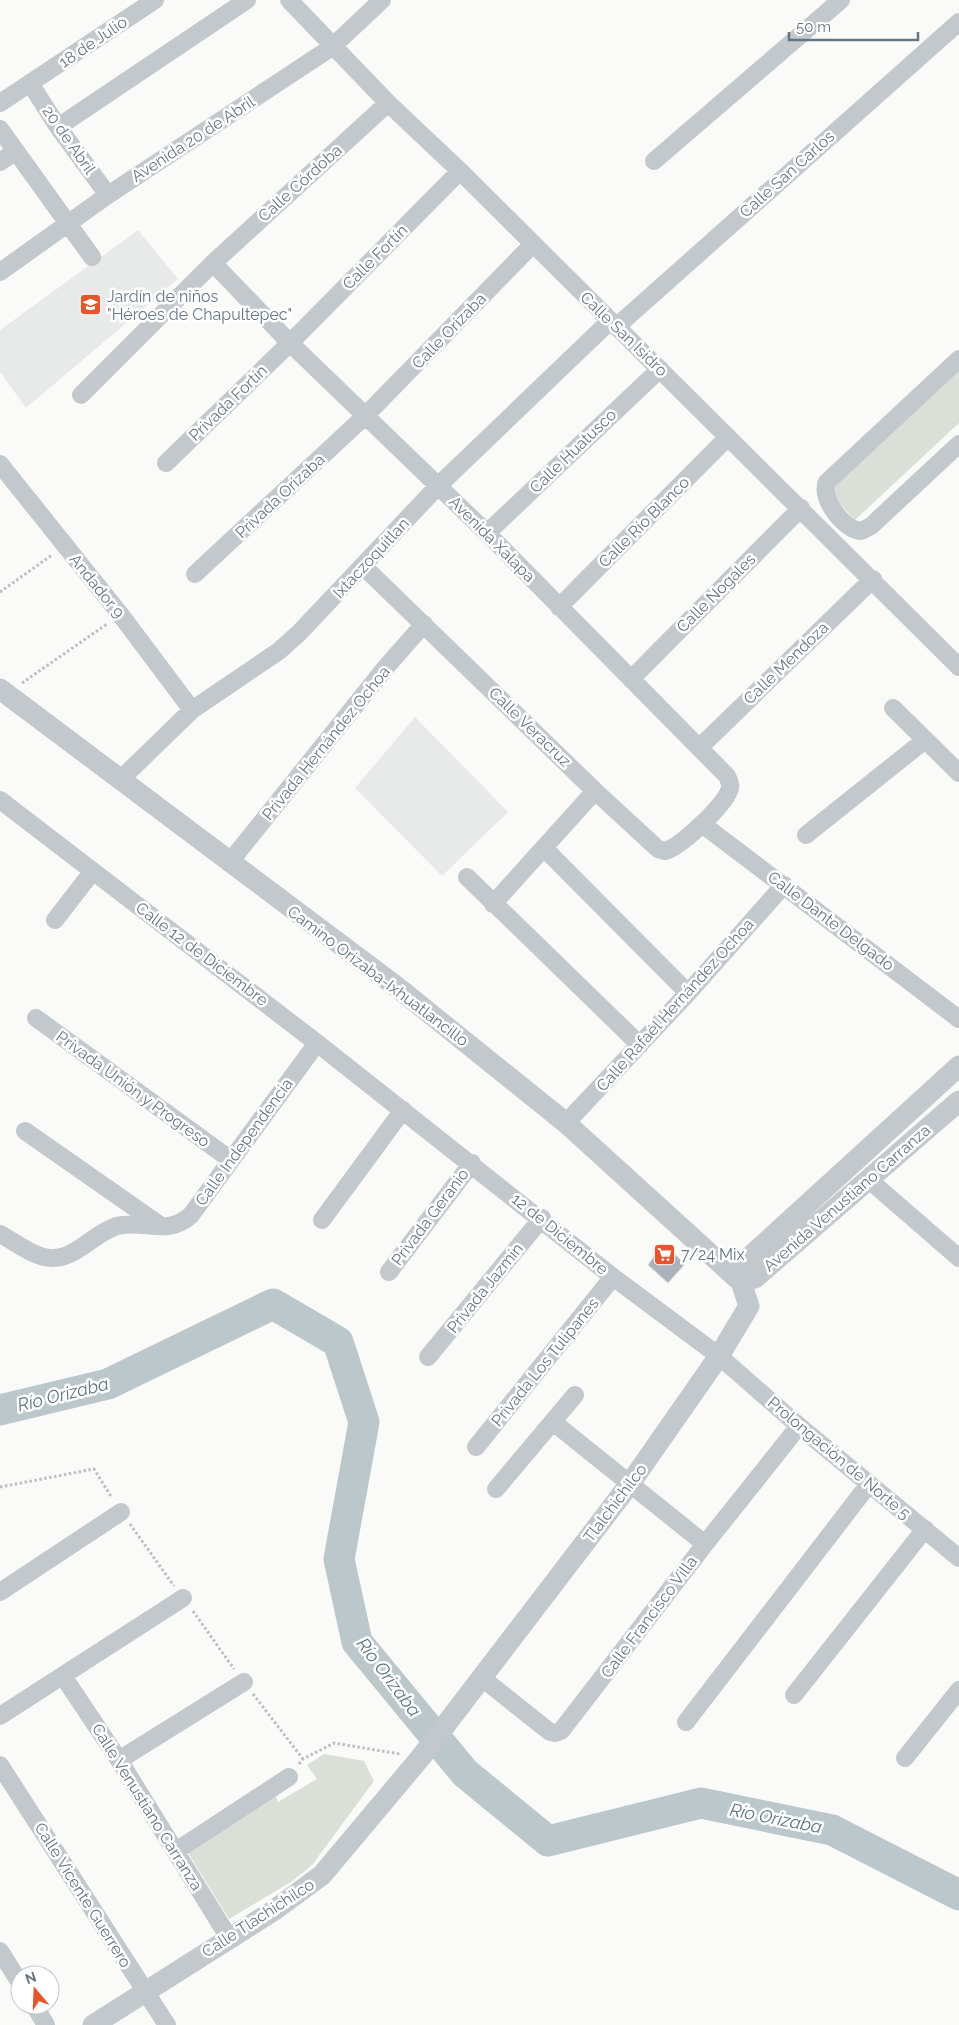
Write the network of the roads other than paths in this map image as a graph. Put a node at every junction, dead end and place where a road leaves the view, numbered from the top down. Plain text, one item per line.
1 (155, 0) edge
2 (247, 0) edge
3 (289, 0) edge
4 (382, 0) edge
5 (841, 0) edge
6 (959, 22) edge
7 (332, 47) junction
8 (30, 84) junction
9 (0, 103) edge
10 (388, 103) junction
11 (58, 126) junction
12 (0, 129) edge
13 (16, 151) junction
14 (654, 161) dead end
15 (0, 162) edge
16 (460, 171) junction
17 (108, 195) junction
18 (67, 225) junction
19 (533, 244) junction
20 (92, 256) dead end
21 (213, 263) junction
22 (0, 271) edge
23 (613, 324) junction
24 (290, 343) junction
25 (959, 359) edge
26 (660, 369) junction
27 (81, 395) dead end
28 (364, 417) junction
29 (728, 437) junction
30 (959, 444) edge
31 (166, 463) dead end
32 (0, 464) edge
33 (439, 486) junction
34 (801, 508) junction
35 (487, 533) junction
36 (364, 567) junction
37 (196, 574) dead end
38 (873, 579) junction
39 (559, 607) junction
40 (424, 624) junction
41 (959, 667) edge
42 (631, 679) junction
43 (4, 691) edge
44 (893, 708) dead end
45 (192, 710) junction
46 (925, 740) junction
47 (699, 748) junction
48 (959, 773) edge
49 (120, 780) junction
50 (595, 791) junction
51 (0, 800) edge
52 (702, 824) junction
53 (806, 835) dead end
54 (545, 849) junction
55 (229, 863) junction
56 (93, 871) junction
57 (466, 877) dead end
58 (784, 885) junction
59 (494, 904) junction
60 (55, 920) dead end
61 (688, 993) junction
62 (36, 1018) dead end
63 (959, 1019) edge
64 (317, 1043) junction
65 (640, 1045) junction
66 (959, 1066) edge
67 (959, 1101) edge
68 (403, 1110) junction
69 (566, 1124) junction
70 (25, 1130) dead end
71 (231, 1160) junction
72 (472, 1163) junction
73 (868, 1179) junction
74 (542, 1218) junction
75 (322, 1220) dead end
76 (162, 1227) junction
77 (0, 1234) edge
78 (959, 1258) edge
79 (389, 1272) dead end
80 (613, 1277) junction
81 (741, 1282) junction
82 (719, 1356) junction
83 (428, 1357) dead end
84 (575, 1395) dead end
85 (553, 1422) junction
86 (799, 1426) junction
87 (476, 1447) dead end
88 (869, 1484) junction
89 (629, 1485) junction
90 (496, 1488) dead end
91 (121, 1512) road end
92 (925, 1529) junction
93 (705, 1544) junction
94 (959, 1558) edge
95 (0, 1592) edge
96 (183, 1598) road end
97 (63, 1676) junction
98 (482, 1678) junction
99 (244, 1682) road end
100 (959, 1690) edge
101 (794, 1695) dead end
102 (455, 1714) joint
103 (0, 1716) edge
104 (686, 1722) dead end
105 (905, 1758) dead end
106 (119, 1760) junction
107 (0, 1765) edge
108 (289, 1777) road end
109 (176, 1851) junction
110 (229, 1938) junction
111 (0, 1951) edge
112 (10, 1967) edge
113 (144, 1991) junction
114 (93, 2025) edge
115 (167, 2025) edge

1 - 8 street, 18 de Julio
2 - 11 street
3 - 7 street, Calle San Isidro
4 - 7 street, Avenida 20 de Abril
5 - 14 street
6 - 23 street, Calle San Carlos
7 - 10 street, Calle San Isidro
7 - 17 street, Avenida 20 de Abril
8 - 9 street, 18 de Julio
8 - 11 street, 20 de Abril
10 - 16 street, Calle San Isidro
10 - 21 street, Calle Córdoba
11 - 17 street, 20 de Abril
12 - 13 street
13 - 15 street
13 - 18 street
16 - 19 street, Calle San Isidro
16 - 24 street, Calle Fortín
17 - 18 street, Avenida 20 de Abril
18 - 20 street
18 - 22 street, Avenida 20 de Abril
19 - 23 street, Calle San Isidro
19 - 28 street, Calle Orizaba
21 - 24 street, Avenida Xalapa
21 - 27 street, Calle Córdoba
23 - 26 street, Calle San Isidro
23 - 33 street, Ixtaczoquitlan
24 - 28 street, Avenida Xalapa
24 - 31 street, Privada Fortín
25 - 30 street
26 - 29 street, Calle San Isidro
26 - 35 street, Calle Huatusco
28 - 33 street, Avenida Xalapa
28 - 37 street, Privada Orizaba
29 - 34 street, Calle San Isidro
29 - 39 street, Calle Río Blanco
32 - 45 street, Andador 9
33 - 35 street, Avenida Xalapa
33 - 36 street, Ixtaczoquitlan
34 - 38 street, Calle San Isidro
34 - 42 street, Calle Nogales
35 - 39 street, Avenida Xalapa
36 - 40 street, Calle Veracruz
36 - 45 street, Ixtaczoquitlan
38 - 41 street, Calle San Isidro
38 - 47 street, Calle Mendoza
39 - 42 street, Avenida Xalapa
40 - 50 street, Calle Veracruz
40 - 55 street, Privada Hernández Ochoa
42 - 47 street, Avenida Xalapa
43 - 49 street, Camino Orizaba-Ixhuatlancillo
44 - 46 street
45 - 49 street, Ixtaczoquitlan
46 - 48 street
46 - 53 street
47 - 52 street, Avenida Xalapa
49 - 55 street, Camino Orizaba-Ixhuatlancillo
50 - 52 street, Calle Veracruz
50 - 54 street
51 - 56 street, Calle 12 de Diciembre
52 - 58 street, Calle Dante Delgado
54 - 59 street
54 - 61 street
55 - 69 street, Camino Orizaba-Ixhuatlancillo
56 - 60 street
56 - 64 street, Calle 12 de Diciembre
57 - 59 street
58 - 61 street, Calle Rafaél Hernández Ochoa
58 - 63 street, Calle Dante Delgado
59 - 65 street
61 - 65 street, Calle Rafaél Hernández Ochoa
62 - 71 street, Privada Unión y Progreso
64 - 68 street, Calle 12 de Diciembre
64 - 71 street, Calle Independencia
65 - 69 street, Calle Rafaél Hernández Ochoa
66 - 81 street, Avenida Venustiano Carranza
67 - 73 street, Avenida Venustiano Carranza
68 - 72 street, 12 de Diciembre
68 - 75 street
69 - 81 street, Camino Orizaba-Ixhuatlancillo
70 - 76 street
71 - 76 street, Calle Independencia
72 - 74 street, 12 de Diciembre
72 - 79 street, Privada Geranio
73 - 78 street
73 - 81 street, Avenida Venustiano Carranza
74 - 80 street, 12 de Diciembre
74 - 83 street, Privada Jazmín
76 - 77 street
80 - 82 street, 12 de Diciembre
80 - 87 street, Privada Los Tulipanes
81 - 82 street, Tlalchichilco
82 - 86 street, Prolongación de Norte 5
82 - 89 street, Tlalchichilco
84 - 85 street
85 - 89 street
85 - 90 street
86 - 88 street, Prolongación de Norte 5
86 - 93 street, Calle Francisco Villa
88 - 92 street, Prolongación de Norte 5
88 - 104 street
89 - 93 street
89 - 98 street, Tlalchichilco
91 - 95 street
92 - 94 street, Prolongación de Norte 5
92 - 101 street
93 - 98 street, Calle Francisco Villa
96 - 97 street
97 - 103 street
97 - 106 street, Calle Venustiano Carranza
98 - 102 street, Tlalchichilco
99 - 106 street
100 - 105 street
102 - 110 street, Calle Tlachichilco
106 - 109 street, Calle Venustiano Carranza
107 - 113 street, Calle Vicente Guerrero
108 - 109 street
109 - 110 street, Calle Venustiano Carranza
110 - 113 street, Calle Tlachichilco
111 - 112 street
113 - 114 street, Calle Tlachichilco
113 - 115 street, Calle Vicente Guerrero

